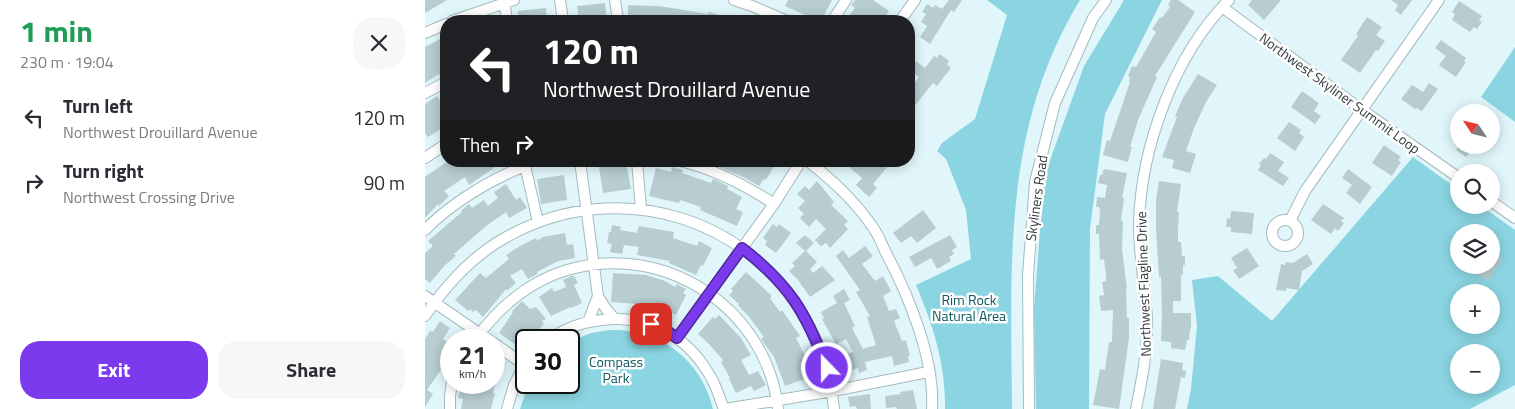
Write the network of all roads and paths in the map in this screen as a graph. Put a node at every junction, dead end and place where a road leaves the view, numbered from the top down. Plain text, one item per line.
1 (560, 0) edge
2 (615, 0) edge
3 (734, 0) edge
4 (847, 0) edge
5 (915, 0) edge
6 (1106, 0) edge
7 (1439, 0) edge
8 (508, 1) edge
9 (1225, 4) edge
10 (469, 15) edge
11 (507, 15) edge
12 (562, 15) edge
13 (616, 15) edge
14 (773, 15) edge
15 (836, 15) edge
16 (904, 15) edge
17 (440, 27) edge
18 (425, 33) edge
19 (440, 85) edge
20 (425, 93) edge
21 (1362, 110) junction
22 (440, 148) edge
23 (425, 158) edge
24 (519, 167) edge
25 (526, 167) edge
26 (581, 167) edge
27 (638, 167) edge
28 (700, 167) edge
29 (797, 167) edge
30 (816, 167) edge
31 (1450, 172) edge
32 (774, 204) junction
33 (1500, 207) edge
34 (586, 209) junction
35 (641, 209) junction
36 (1515, 218) edge
37 (1290, 221) dead end
38 (537, 222) junction
39 (425, 230) edge
40 (742, 248) junction
41 (594, 264) junction
42 (709, 294) junction
43 (425, 296) edge
44 (598, 296) junction
45 (434, 302) junction
46 (425, 316) edge
47 (615, 319) junction
48 (588, 322) junction
49 (467, 329) edge
50 (484, 329) edge
51 (569, 329) edge
52 (677, 338) junction
53 (928, 372) junction
54 (515, 383) edge
55 (833, 391) junction
56 (450, 394) edge
57 (778, 404) edge
58 (450, 409) edge
59 (507, 409) edge
60 (724, 409) edge
61 (834, 409) edge
62 (932, 409) edge
63 (1029, 409) edge
64 (1136, 409) edge

1 - 12 street
2 - 13 street
3 - 14 street
4 - 15 street
5 - 16 street
6 - 63 street, Skyliners Road
7 - 21 street
8 - 10 street
8 - 11 street
9 - 21 street, Northwest Skyliner Summit Loop
9 - 64 street, Northwest Flagline Drive
17 - 18 street
19 - 20 street
21 - 31 street, Northwest Skyliner Summit Loop
21 - 37 street
22 - 23 street
24 - 39 street
25 - 38 street
26 - 34 street
27 - 35 street
28 - 32 street
29 - 32 street
30 - 53 street
32 - 40 street
33 - 36 street
34 - 35 street
34 - 38 street
34 - 41 street
35 - 40 street
38 - 45 street
40 - 42 street
40 - 55 street
41 - 42 street
41 - 44 street
41 - 50 street
42 - 52 street
42 - 57 street
43 - 45 street
44 - 47 street
44 - 48 street
45 - 46 street
45 - 49 street
47 - 48 street
47 - 52 street
48 - 51 street
52 - 60 street
53 - 55 street
53 - 62 street
54 - 59 street
55 - 57 street
55 - 61 street
56 - 58 street
57 - 60 street

